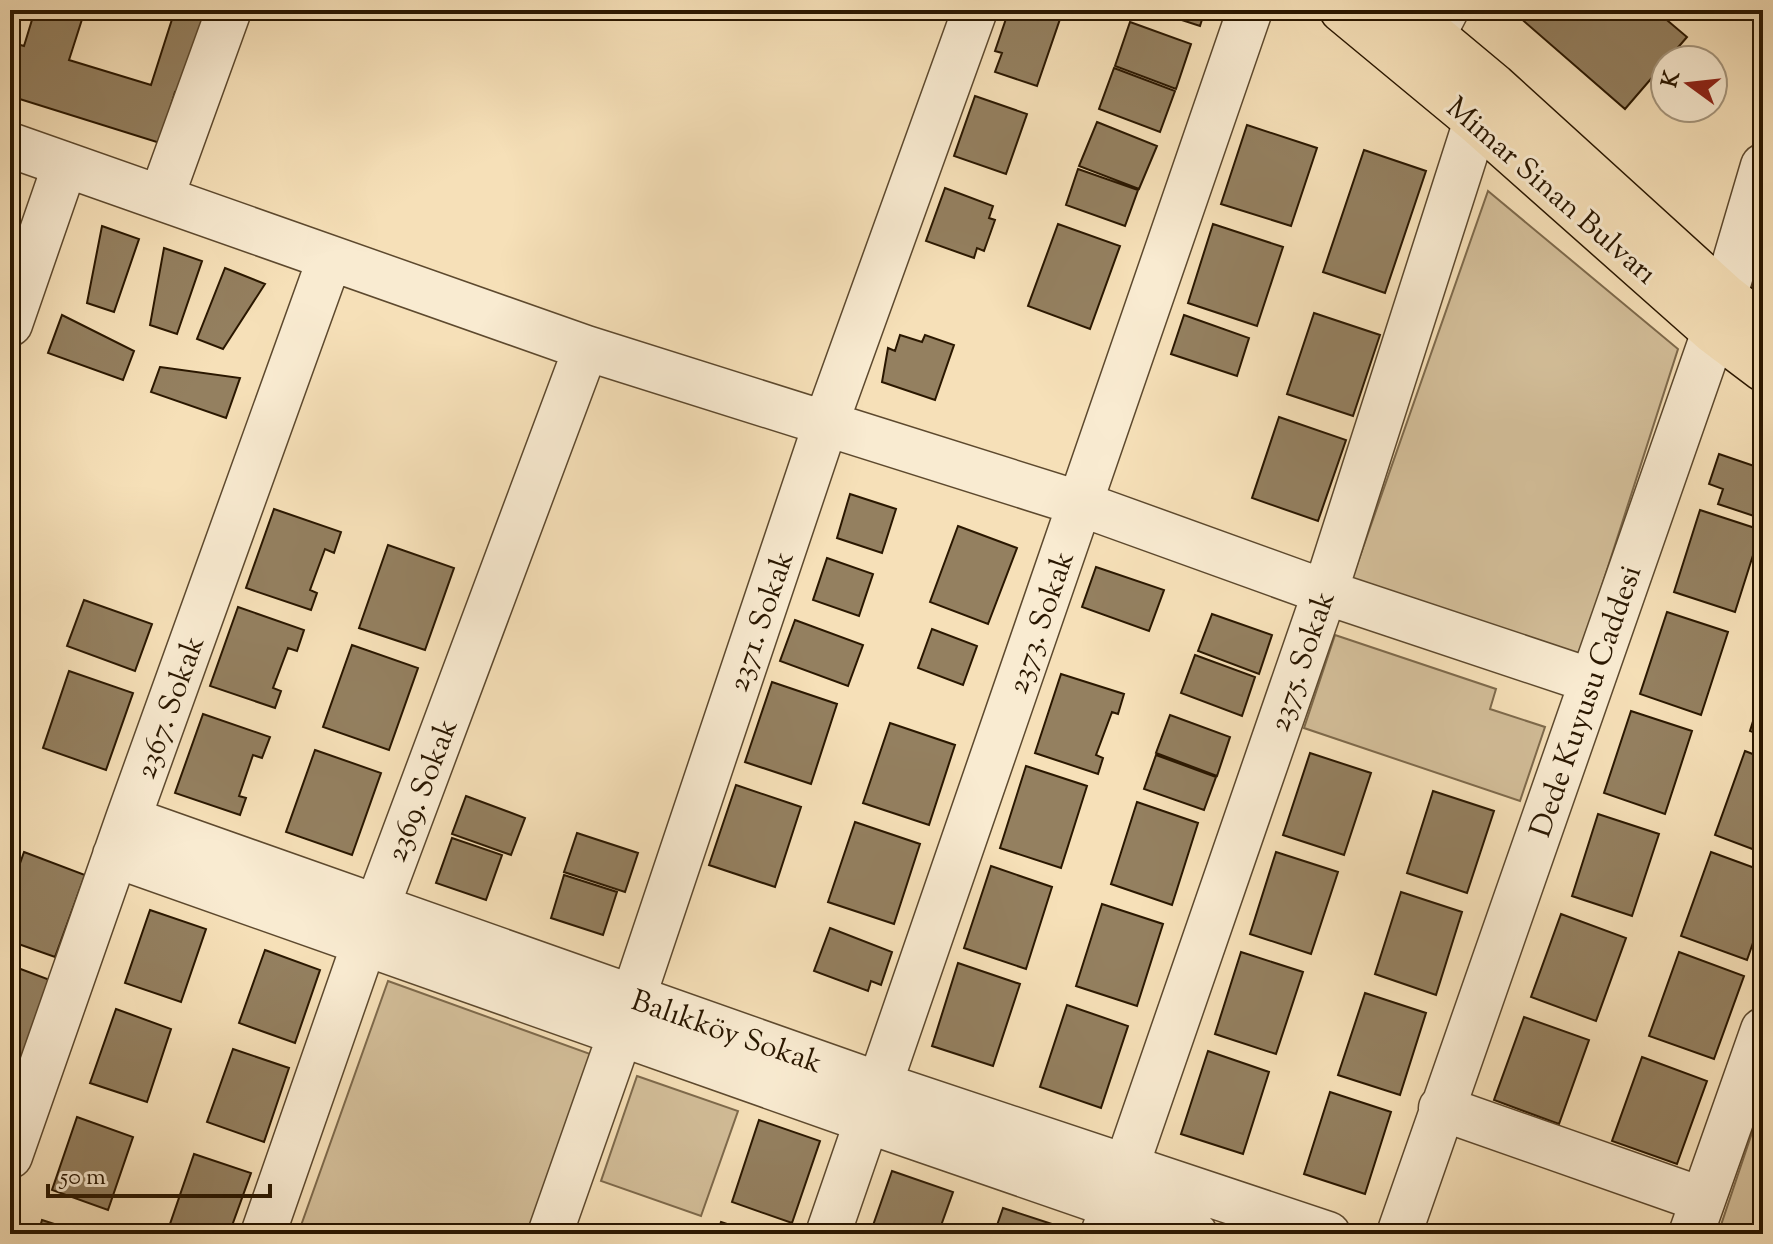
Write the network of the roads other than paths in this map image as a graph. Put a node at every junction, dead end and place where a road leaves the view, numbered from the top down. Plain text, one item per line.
1 (229, 10) edge
2 (975, 10) edge
3 (1250, 10) edge
4 (1342, 10) edge
5 (1427, 18) edge
6 (1485, 104) junction
7 (10, 145) edge
8 (65, 165) junction
9 (1763, 166) edge
10 (161, 198) junction
11 (330, 258) junction
12 (1720, 314) junction
13 (10, 324) edge
14 (1763, 326) edge
15 (586, 348) junction
16 (1763, 369) edge
17 (826, 423) junction
18 (1081, 504) junction
19 (1325, 592) junction
20 (1592, 681) junction
21 (122, 837) junction
22 (371, 925) junction
23 (626, 1016) junction
24 (1763, 1030) edge
25 (874, 1103) junction
26 (1441, 1108) junction
27 (10, 1156) edge
28 (1114, 1203) edge
29 (1697, 1217) edge
30 (263, 1234) edge
31 (550, 1234) edge
32 (828, 1234) edge
33 (1195, 1234) edge
34 (1328, 1234) edge
35 (1399, 1234) edge

1 - 10 street
2 - 17 street, 2371. Sokak
3 - 18 street, 2373. Sokak
4 - 6 main road, Mimar Sinan Bulvarı
5 - 6 main road, Mimar Sinan Bulvarı
6 - 12 main road, Mimar Sinan Bulvarı
6 - 19 street, 2375. Sokak
7 - 8 street
8 - 10 street
8 - 13 street
9 - 12 street, Dede Kuyusu Caddesi
10 - 11 street
11 - 15 street
11 - 21 street, 2367. Sokak
12 - 14 main road, Mimar Sinan Bulvarı
12 - 16 main road, Mimar Sinan Bulvarı
12 - 20 street, Dede Kuyusu Caddesi
15 - 17 street
15 - 22 street, 2369. Sokak
17 - 18 street
17 - 23 street, 2371. Sokak
18 - 19 street
18 - 25 street, 2373. Sokak
19 - 20 street
19 - 28 street, 2375. Sokak
20 - 26 street, Dede Kuyusu Caddesi
21 - 22 street, Balıkköy Sokak
21 - 27 street, 2367. Sokak
22 - 23 street, Balıkköy Sokak
22 - 30 street, 2369. Sokak
23 - 25 street, Balıkköy Sokak
23 - 31 street, 2371. Sokak
24 - 29 street
25 - 28 street, Balıkköy Sokak
25 - 32 street, 2373. Sokak
26 - 29 street
26 - 35 street, Dede Kuyusu Caddesi
28 - 33 street, Balıkköy Sokak
28 - 34 street, Balıkköy Sokak

